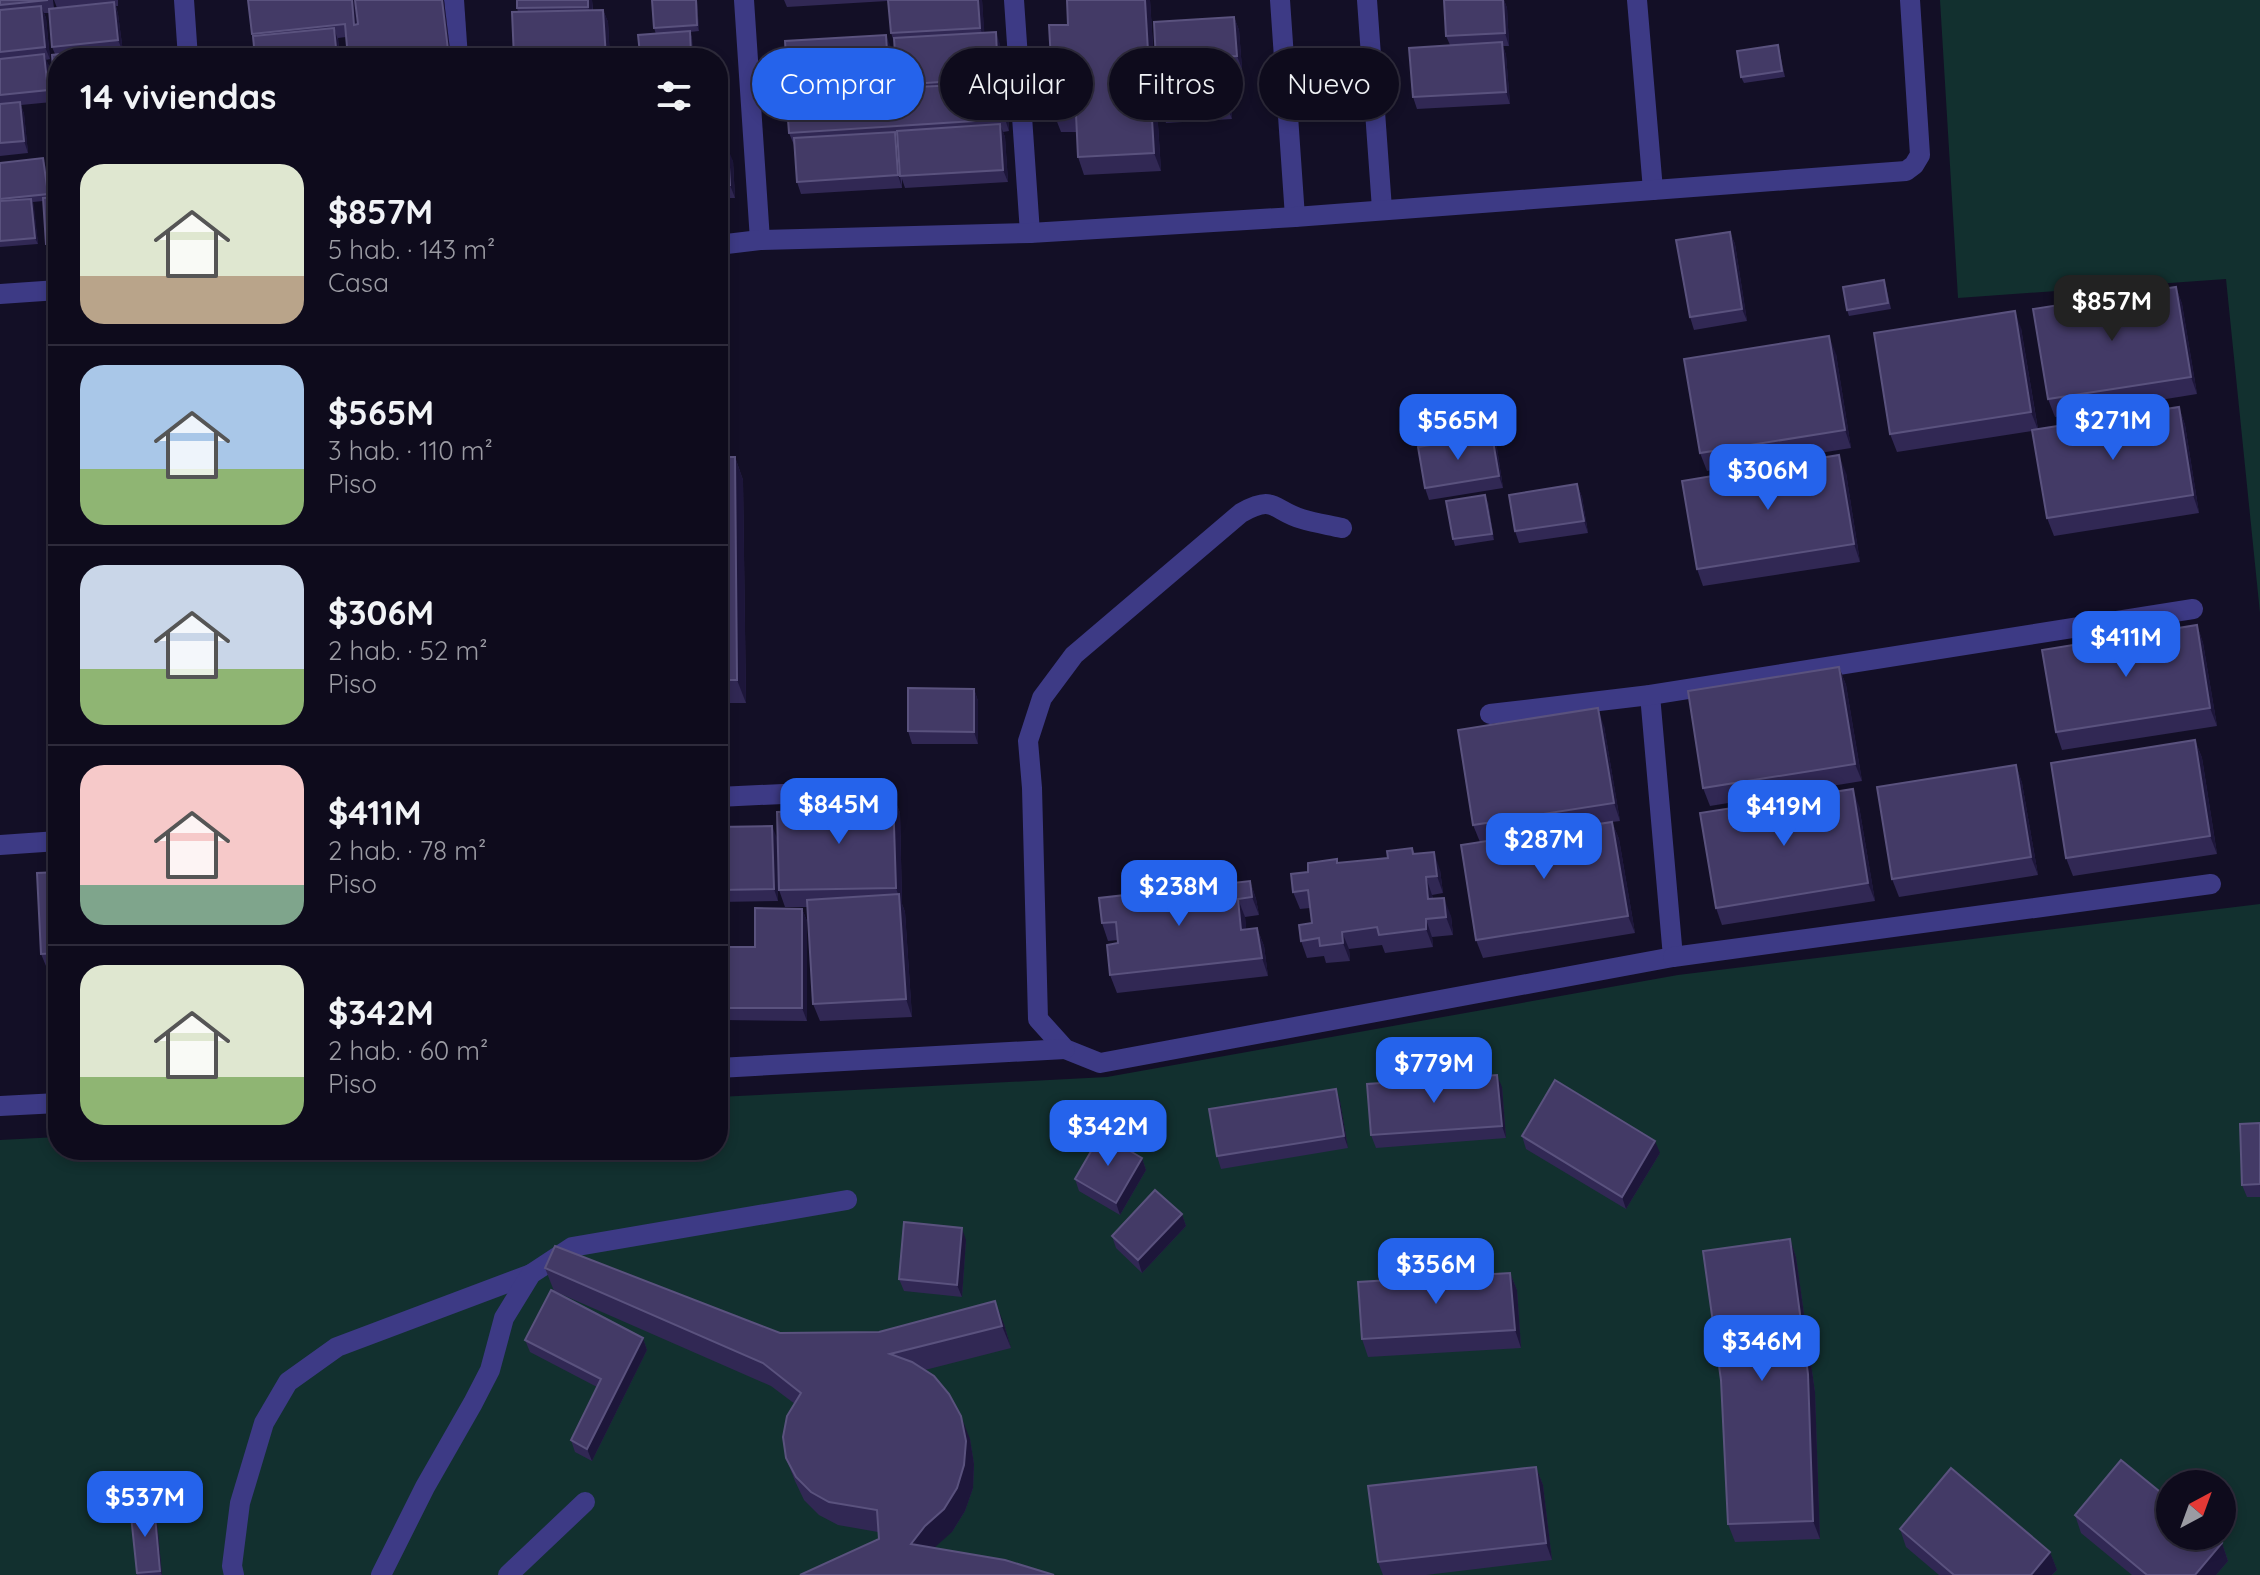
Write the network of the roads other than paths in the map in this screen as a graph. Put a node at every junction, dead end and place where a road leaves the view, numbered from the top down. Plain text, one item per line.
1 (184, 0) edge
2 (454, 0) edge
3 (744, 0) edge
4 (1014, 0) edge
5 (1280, 0) edge
6 (1367, 0) edge
7 (1637, 0) edge
8 (1910, 0) edge
9 (187, 48) edge
10 (457, 48) edge
11 (1653, 190) junction
12 (1382, 209) junction
13 (1295, 217) junction
14 (1030, 233) junction
15 (760, 240) junction
16 (728, 244) edge
17 (48, 291) edge
18 (0, 294) edge
19 (1342, 528) dead end
20 (2193, 609) dead end
21 (1650, 695) junction
22 (1490, 714) dead end
23 (867, 790) dead end
24 (728, 797) edge
25 (48, 842) edge
26 (0, 845) edge
27 (2211, 884) dead end
28 (1673, 957) junction
29 (1065, 1049) junction
30 (728, 1067) edge
31 (48, 1104) edge
32 (0, 1106) edge
33 (847, 1200) dead end
34 (531, 1274) junction
35 (585, 1502) dead end
36 (234, 1575) edge
37 (381, 1575) edge
38 (508, 1575) edge

1 - 9 street
2 - 10 street
3 - 15 street
4 - 14 street
5 - 13 street
6 - 12 street
7 - 11 street
8 - 11 street
11 - 12 street
12 - 13 street
13 - 14 street
14 - 15 street
15 - 16 street
17 - 18 street
19 - 29 street
20 - 21 street
21 - 22 street
21 - 28 street
23 - 24 street
25 - 26 street
27 - 28 street
28 - 29 street
29 - 30 street
31 - 32 street
33 - 34 street
34 - 36 street
34 - 37 street
35 - 38 street

